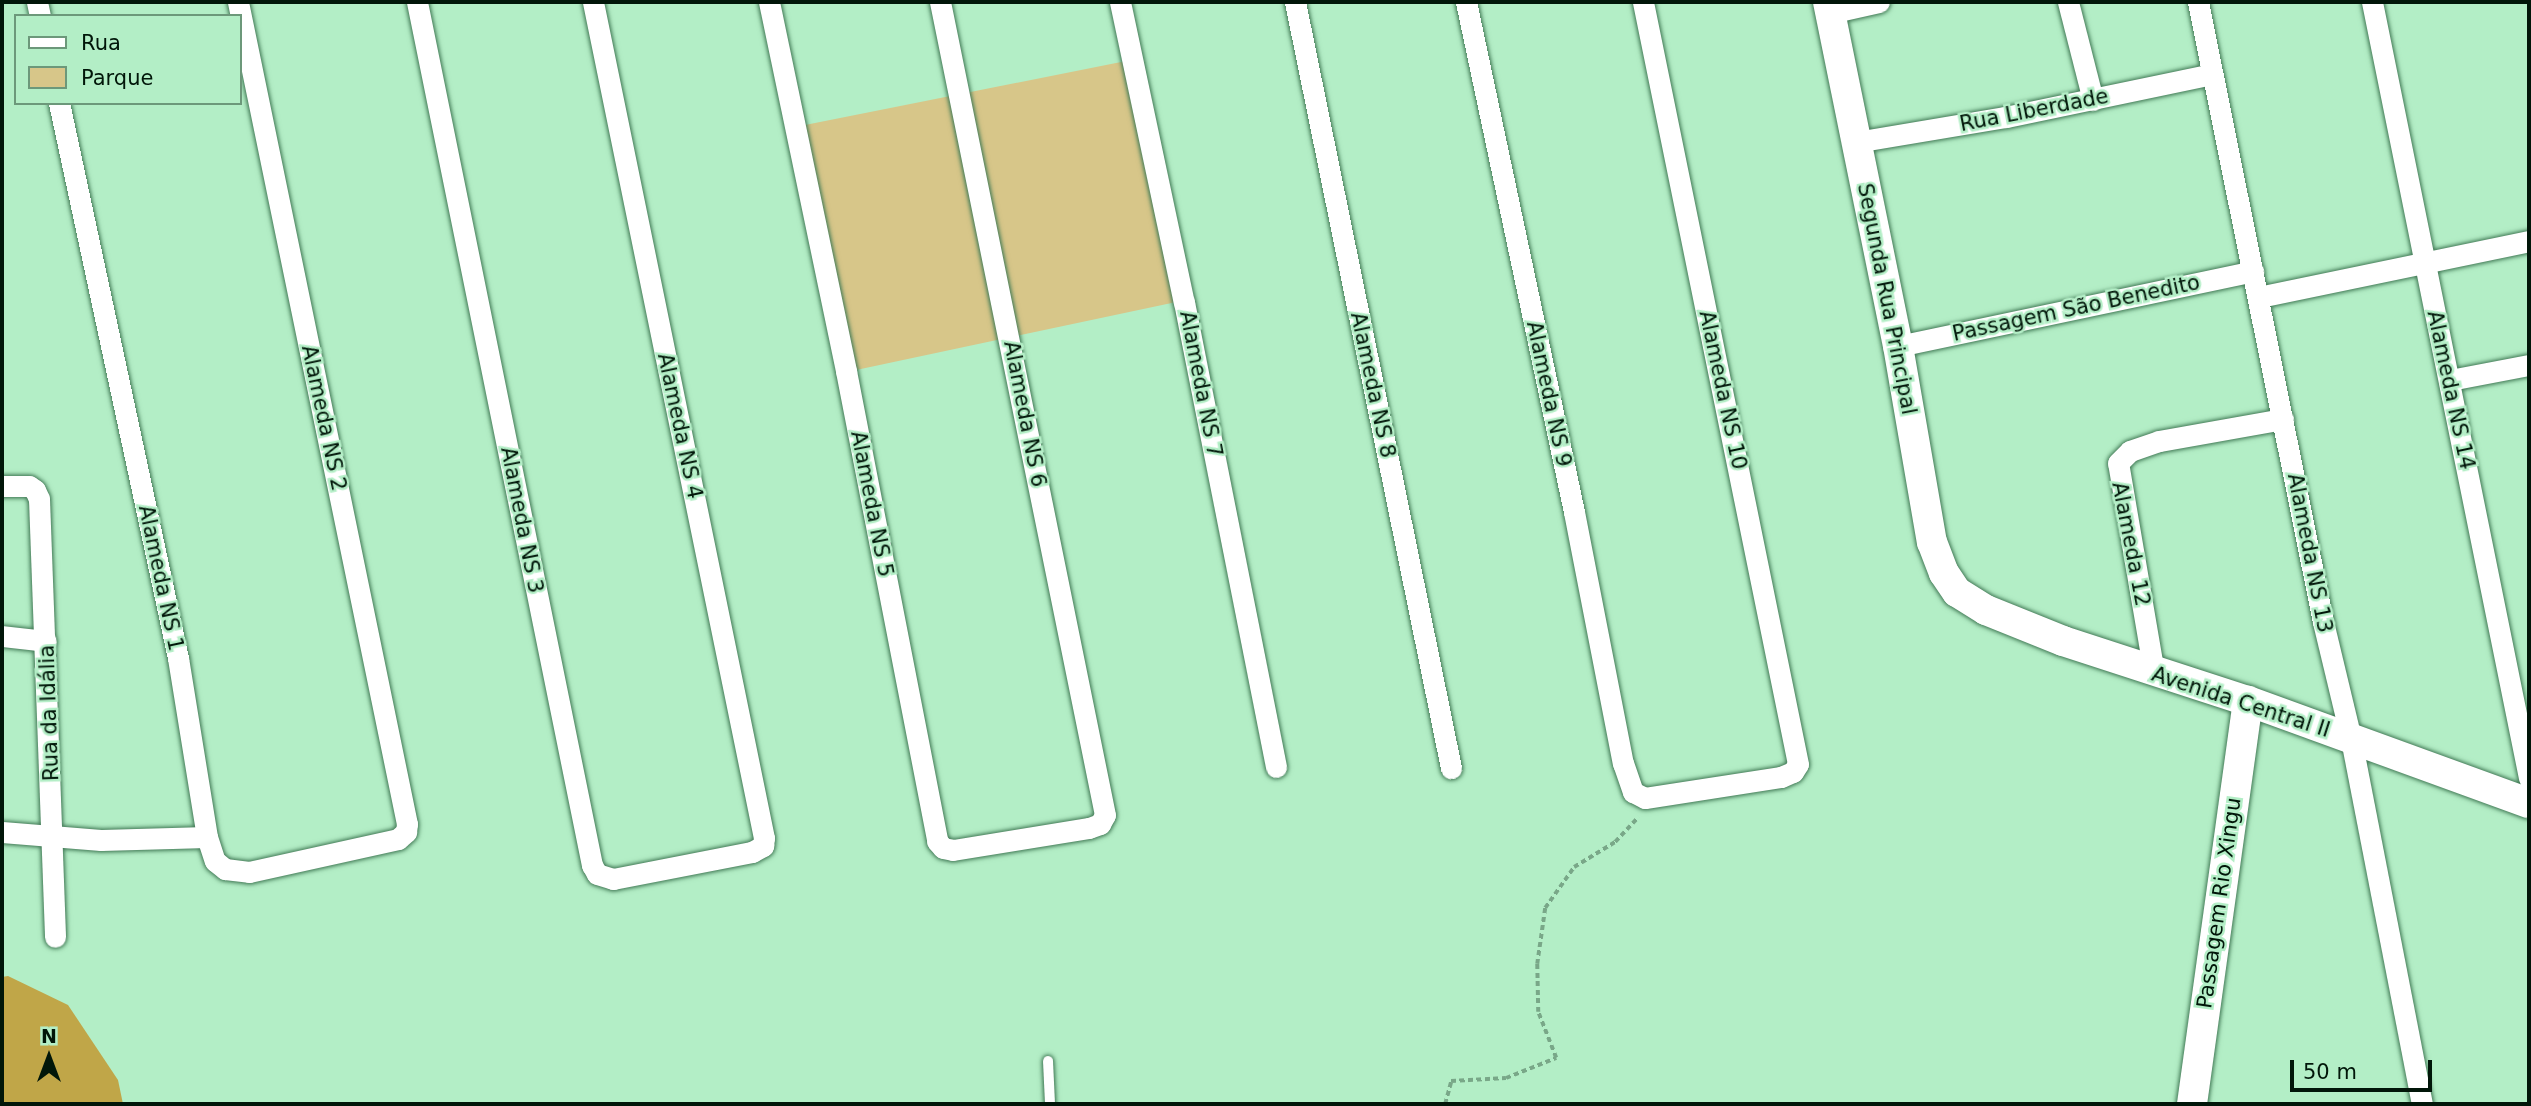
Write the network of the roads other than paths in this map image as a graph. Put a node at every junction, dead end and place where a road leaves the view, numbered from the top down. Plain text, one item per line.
1 (417, 2) edge
2 (593, 2) edge
3 (769, 2) edge
4 (940, 2) edge
5 (1119, 2) edge
6 (1295, 2) edge
7 (1466, 2) edge
8 (1643, 2) edge
9 (1880, 2) edge
10 (2068, 2) edge
11 (2198, 2) edge
12 (2372, 2) edge
13 (1829, 7) edge
14 (242, 21) edge
15 (2212, 74) junction
16 (2094, 100) junction
17 (59, 105) edge
18 (1856, 142) junction
19 (2529, 241) edge
20 (2424, 262) junction
21 (2253, 271) junction
22 (2259, 298) junction
23 (1898, 346) junction
24 (2529, 365) edge
25 (2450, 380) junction
26 (2283, 419) junction
27 (2, 486) edge
28 (1957, 592) joint
29 (2, 636) edge
30 (46, 641) junction
31 (2154, 673) junction
32 (2248, 701) junction
33 (2351, 739) junction
34 (1276, 767) dead end
35 (1451, 768) dead end
36 (2529, 778) edge
37 (1656, 797) joint
38 (2529, 803) edge
39 (1100, 824) joint
40 (2, 832) edge
41 (404, 835) joint
42 (53, 837) junction
43 (207, 837) junction
44 (759, 849) joint
45 (55, 937) dead end
46 (1048, 1061) dead end
47 (1050, 1104) edge
48 (2192, 1104) edge
49 (2422, 1104) edge

1 - 44 street, Alameda NS 3
2 - 44 street, Alameda NS 4
3 - 39 street, Alameda NS 5
4 - 39 street, Alameda NS 6
5 - 34 street, Alameda NS 7
6 - 35 street, Alameda NS 8
7 - 37 street, Alameda NS 9
8 - 37 street, Alameda NS 10
9 - 13 street
10 - 16 street
11 - 15 street, Alameda NS 13
12 - 20 street, Alameda NS 14
13 - 18 main road, Segunda Rua Principal
14 - 41 street, Alameda NS 2
15 - 16 street, Rua Liberdade
15 - 21 street, Alameda NS 13
16 - 18 street, Rua Liberdade
17 - 43 street, Alameda NS 1
18 - 23 main road, Segunda Rua Principal
19 - 20 street
20 - 22 street
20 - 25 street, Alameda NS 14
21 - 22 street, Alameda NS 13
21 - 23 street, Passagem São Benedito
22 - 26 street, Alameda NS 13
23 - 28 main road, Segunda Rua Principal
24 - 25 street
25 - 36 street, Alameda NS 14
26 - 31 street, Alameda 12
26 - 33 street, Alameda NS 13
27 - 30 street, Rua da Idália
28 - 31 main road, Avenida Central II
29 - 30 street
30 - 42 street, Rua da Idália
31 - 32 main road, Avenida Central II
32 - 33 main road, Avenida Central II
32 - 48 main road, Passagem Rio Xingu
33 - 38 main road, Avenida Central II
33 - 49 street, Alameda NS 13
40 - 42 street
41 - 43 street, Alameda NS 1
42 - 43 street
42 - 45 street, Rua da Idália
46 - 47 lane

